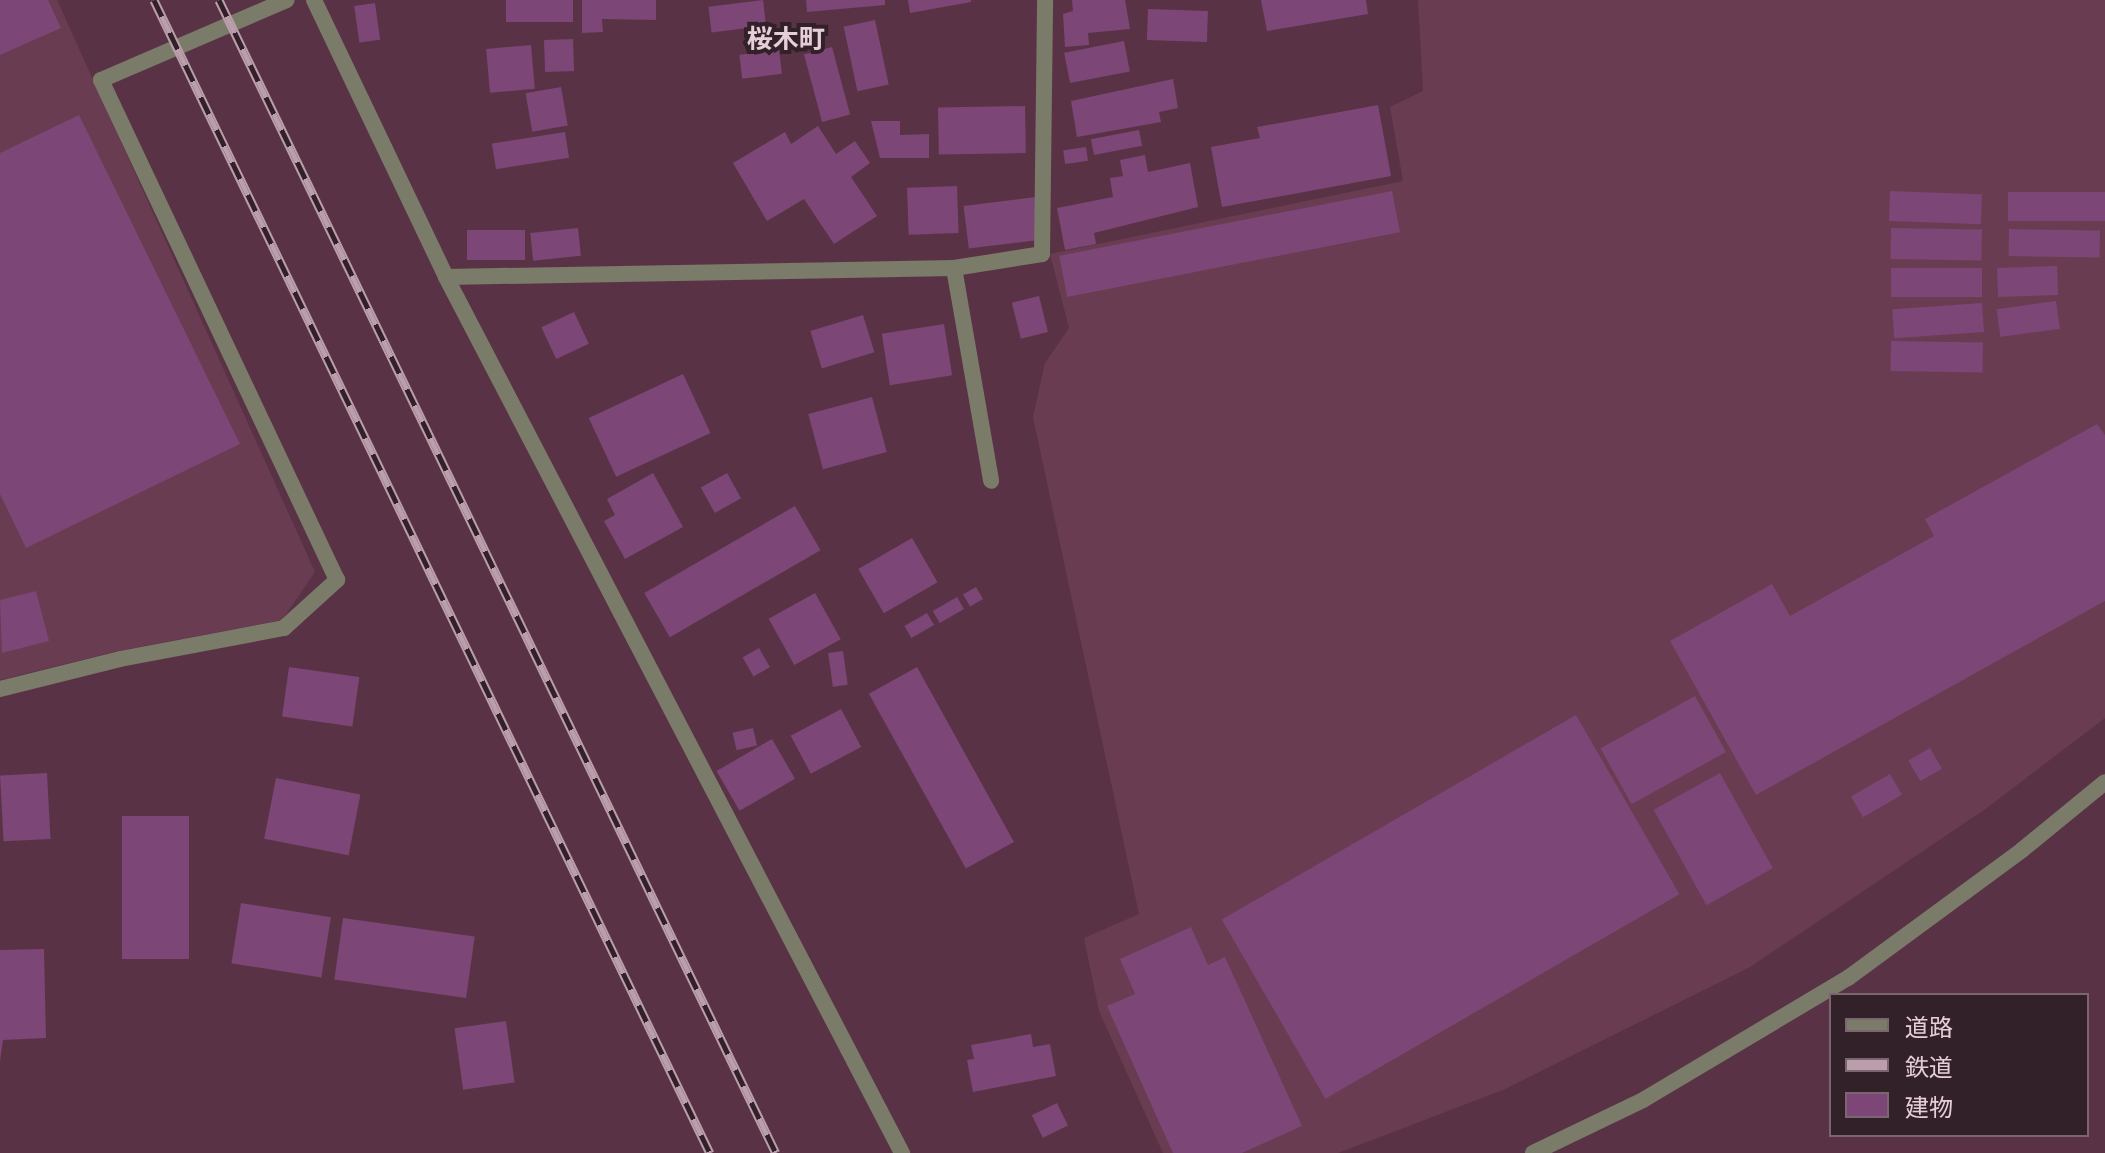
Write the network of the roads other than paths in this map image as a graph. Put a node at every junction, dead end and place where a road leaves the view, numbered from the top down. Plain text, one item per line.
1 (287, 0) edge
2 (314, 0) edge
3 (1045, 0) edge
4 (954, 268) junction
5 (446, 277) junction
6 (991, 481) dead end
7 (0, 689) edge
8 (2105, 782) edge
9 (902, 1153) edge
10 (1533, 1153) edge

1 - 7 street
2 - 5 street
3 - 4 street
4 - 5 street
4 - 6 street
5 - 9 street
8 - 10 street

